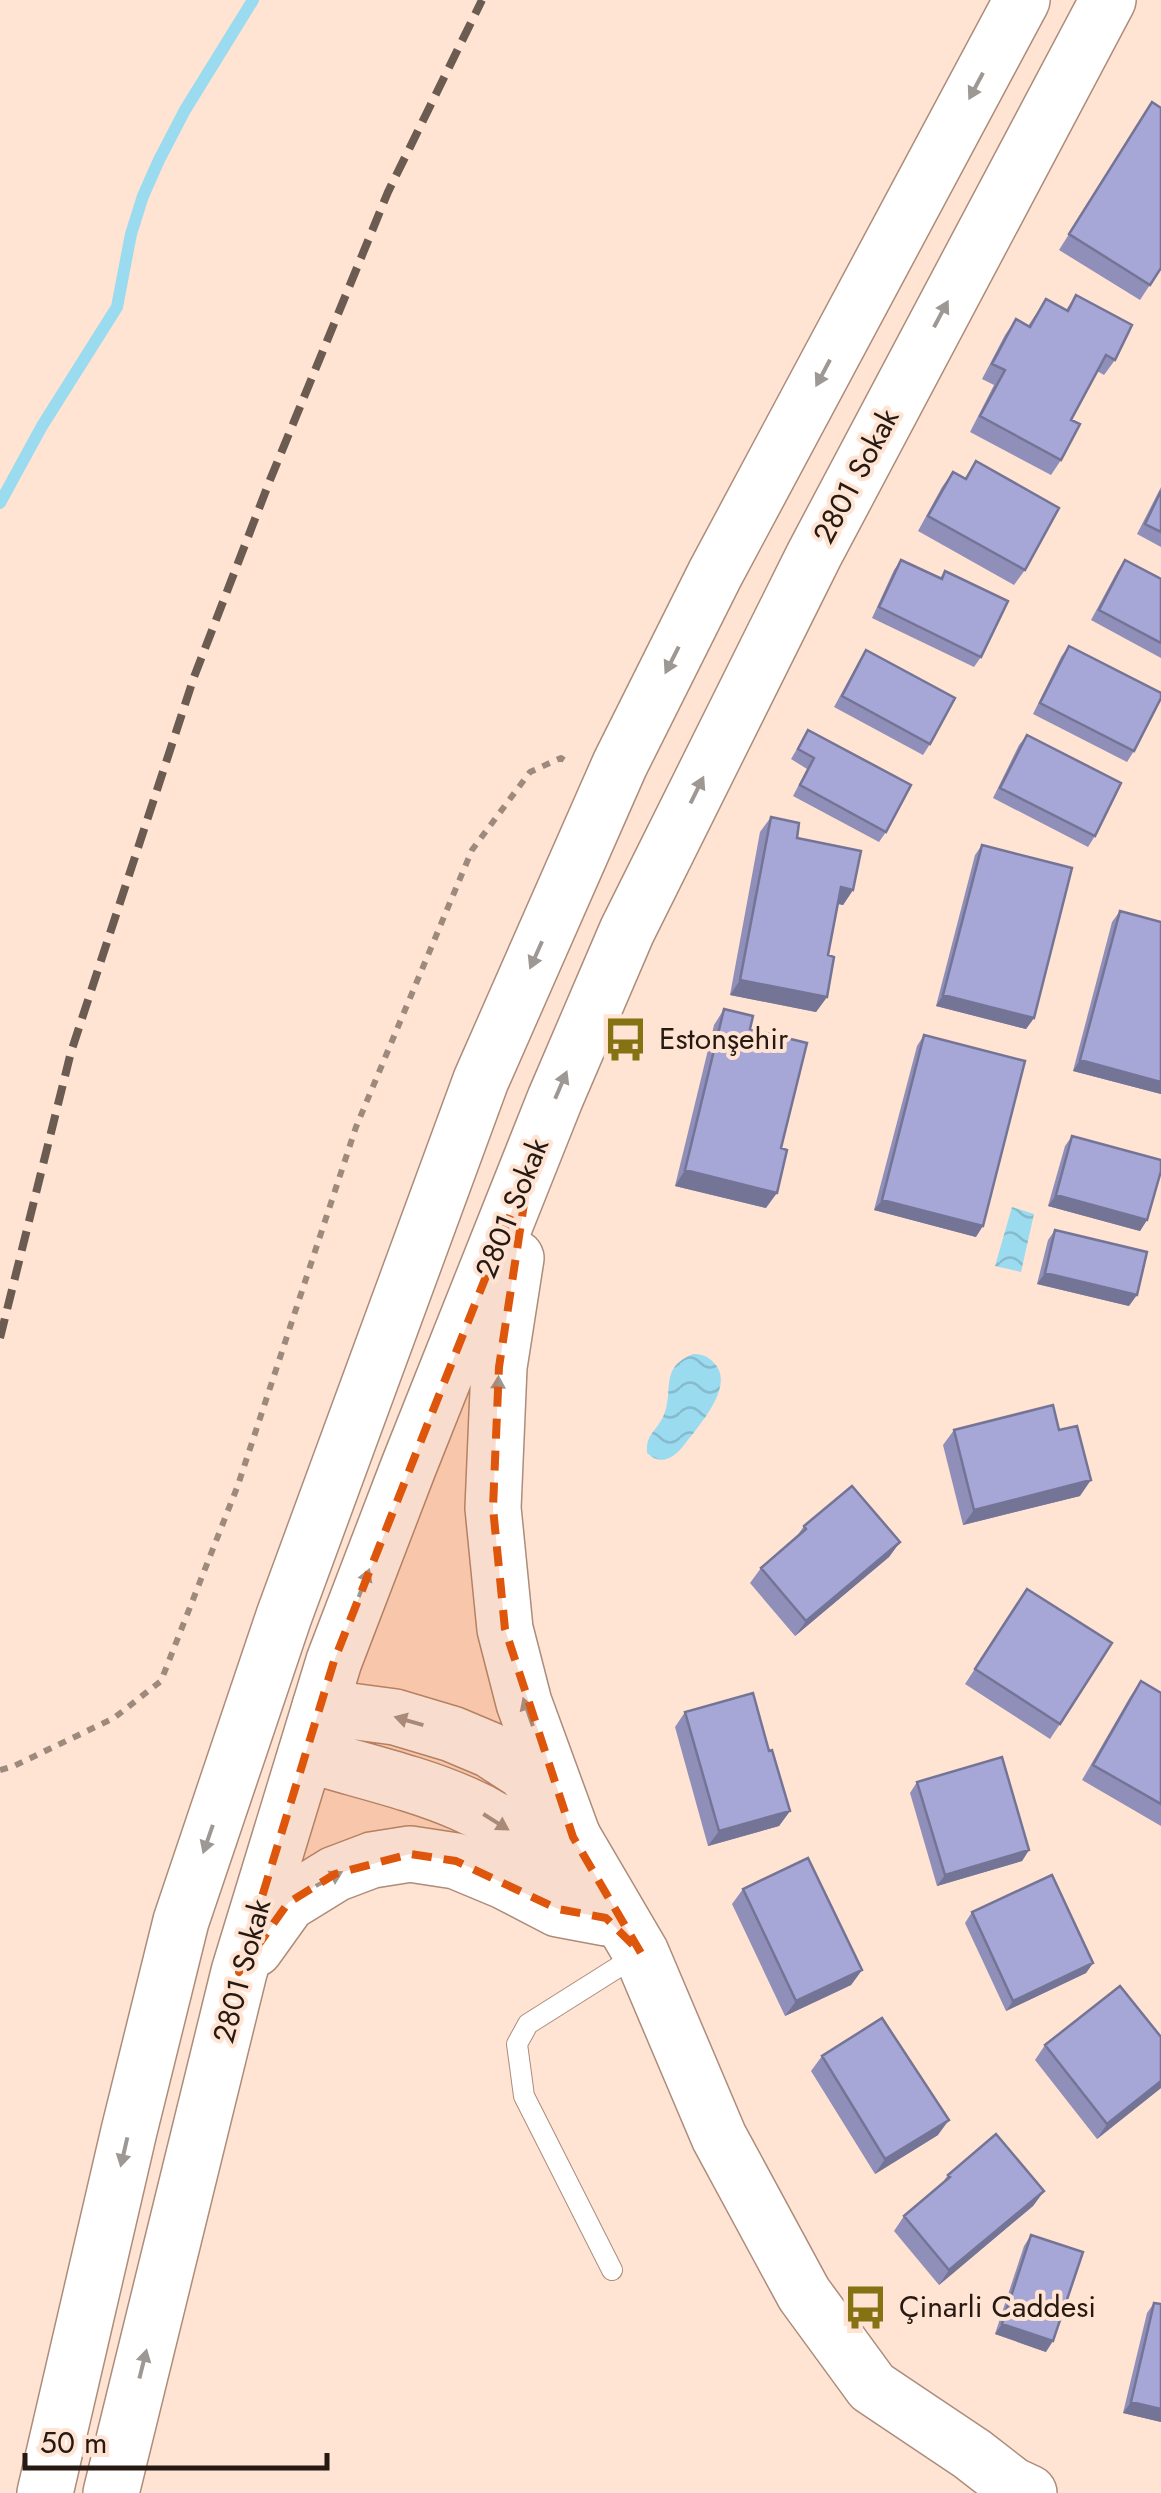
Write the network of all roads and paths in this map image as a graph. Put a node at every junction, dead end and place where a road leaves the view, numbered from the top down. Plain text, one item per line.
1 (1022, 0) edge
2 (1108, 0) edge
3 (572, 765) dead end
4 (481, 1080) junction
5 (530, 1164) junction
6 (307, 1724) junction
7 (240, 1746) junction
8 (0, 1770) edge
9 (573, 1836) junction
10 (623, 1935) junction
11 (239, 1972) junction
12 (612, 2270) dead end
13 (46, 2493) edge
14 (112, 2493) edge
15 (1029, 2493) edge

1 -> 4 main road
5 -> 2 main road, 2801 Sokak
3 - 8 path
4 - 6 main road
4 - 7 main road
6 -> 5 main road, 2801 Sokak
9 -> 5 main road
6 - 7 main road
9 -> 6 main road
6 -> 10 main road
6 - 11 main road, 2801 Sokak
7 -> 13 main road
9 - 10 main road
11 -> 10 main road
10 - 12 lane
10 - 15 main road
14 -> 11 main road, 2801 Sokak

